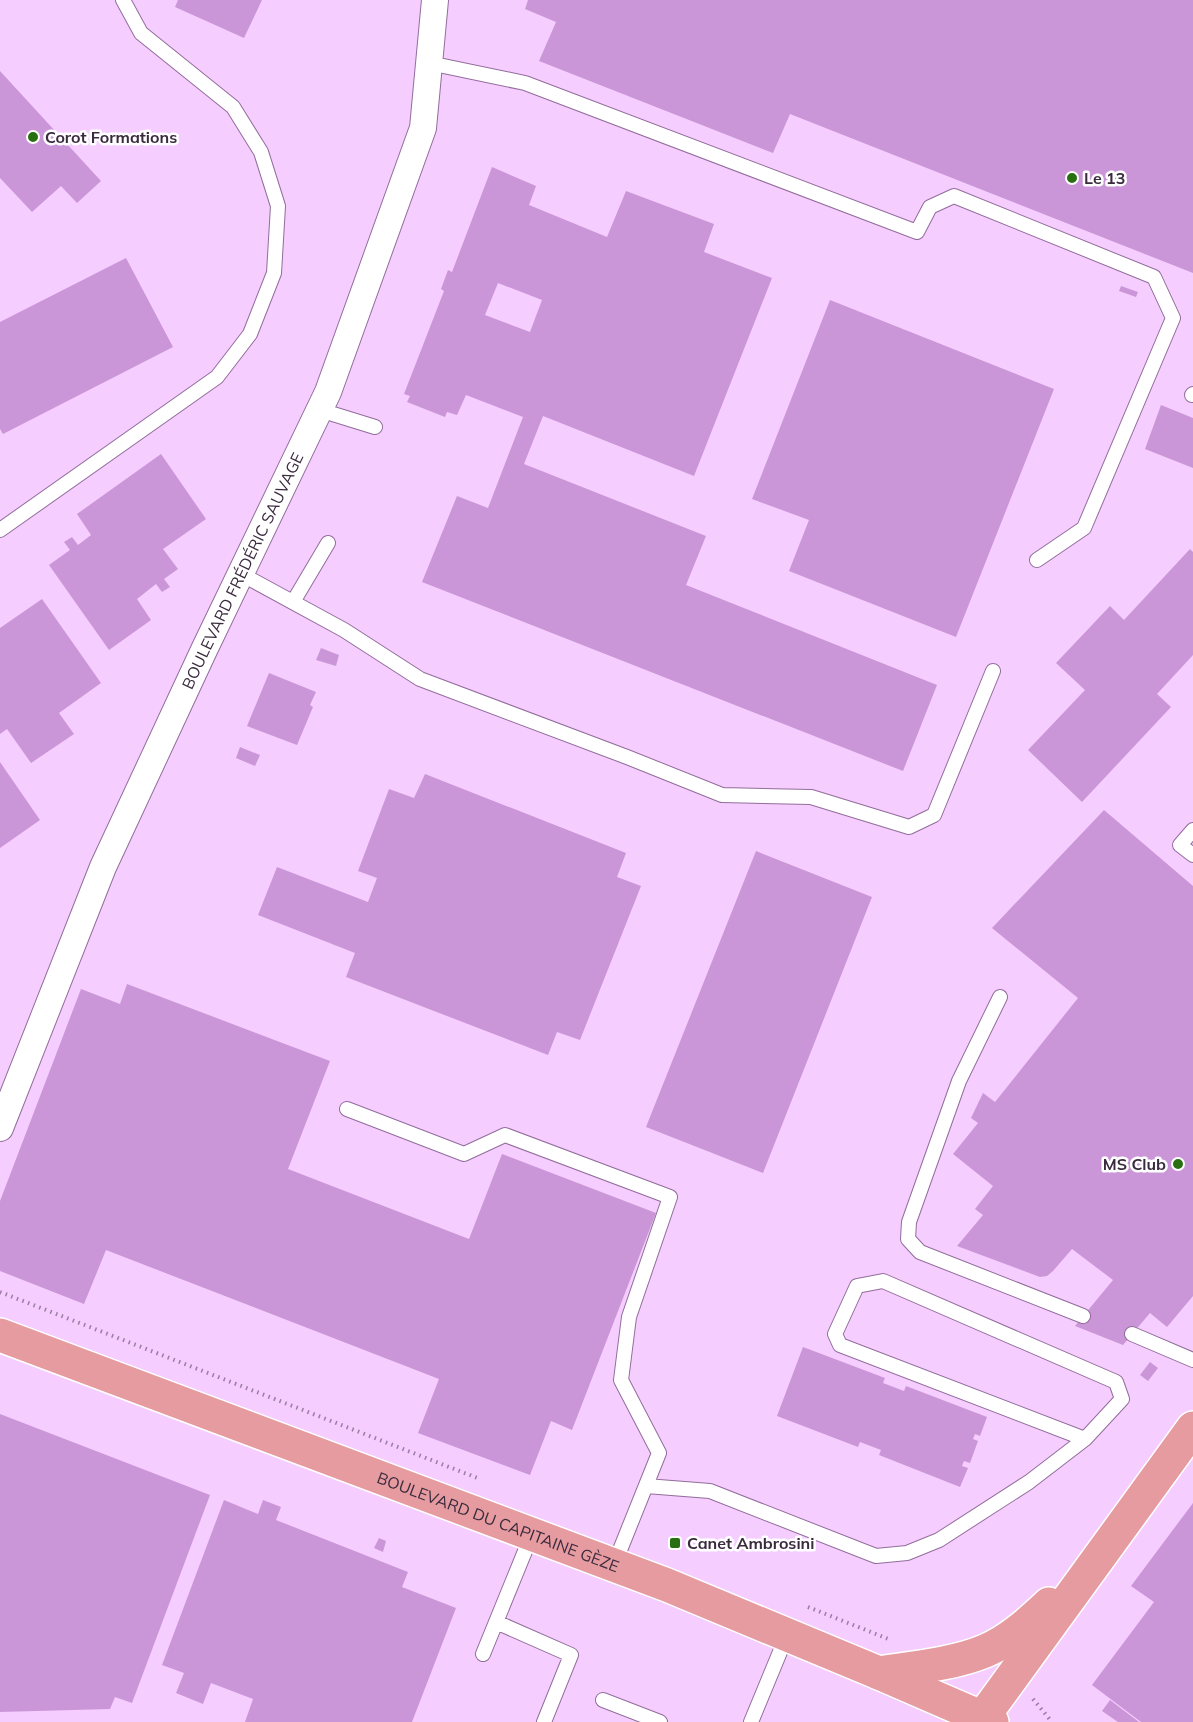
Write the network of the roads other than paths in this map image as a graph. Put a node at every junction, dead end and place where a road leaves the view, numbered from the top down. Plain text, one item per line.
1 (123, 0) edge
2 (435, 0) edge
3 (429, 63) junction
4 (320, 410) junction
5 (375, 427) dead end
6 (0, 530) edge
7 (328, 543) dead end
8 (1037, 560) dead end
9 (241, 574) junction
10 (292, 602) junction
11 (993, 670) dead end
12 (1193, 830) edge
13 (1193, 855) edge
14 (1000, 997) dead end
15 (347, 1109) dead end
16 (0, 1128) edge
17 (1083, 1316) dead end
18 (1132, 1334) dead end
19 (0, 1335) edge
20 (1193, 1360) edge
21 (1193, 1428) edge
22 (1085, 1439) junction
23 (646, 1486) junction
24 (532, 1534) junction
25 (1101, 1556) junction
26 (614, 1565) junction
27 (496, 1622) junction
28 (787, 1635) junction
29 (483, 1654) dead end
30 (879, 1672) junction
31 (603, 1700) dead end
32 (987, 1720) edge
33 (544, 1722) edge
34 (660, 1722) edge
35 (751, 1722) edge

1 - 6 lane
2 - 3 street, BOULEVARD FRÉDÉRIC SAUVAGE
3 - 4 street, BOULEVARD FRÉDÉRIC SAUVAGE
3 - 8 lane
4 - 5 lane
4 - 9 street, BOULEVARD FRÉDÉRIC SAUVAGE
7 - 10 lane
9 - 10 lane
9 - 16 street, BOULEVARD FRÉDÉRIC SAUVAGE
10 - 11 lane
12 - 13 lane
14 - 17 lane
15 - 23 lane
18 - 20 lane
19 - 24 main road, BOULEVARD DU CAPITAINE GÈZE
21 - 25 main road
22 - 22 lane
22 - 23 lane
23 - 26 lane
24 - 26 main road, BOULEVARD DU CAPITAINE GÈZE
24 - 27 lane
25 - 30 main road
25 - 32 main road
26 - 28 main road, BOULEVARD DU CAPITAINE GÈZE
27 - 29 lane
27 - 33 lane
28 - 30 main road, BOULEVARD DU CAPITAINE GÈZE
28 - 35 lane
30 - 32 main road, BOULEVARD DU CAPITAINE GÈZE
31 - 34 lane

